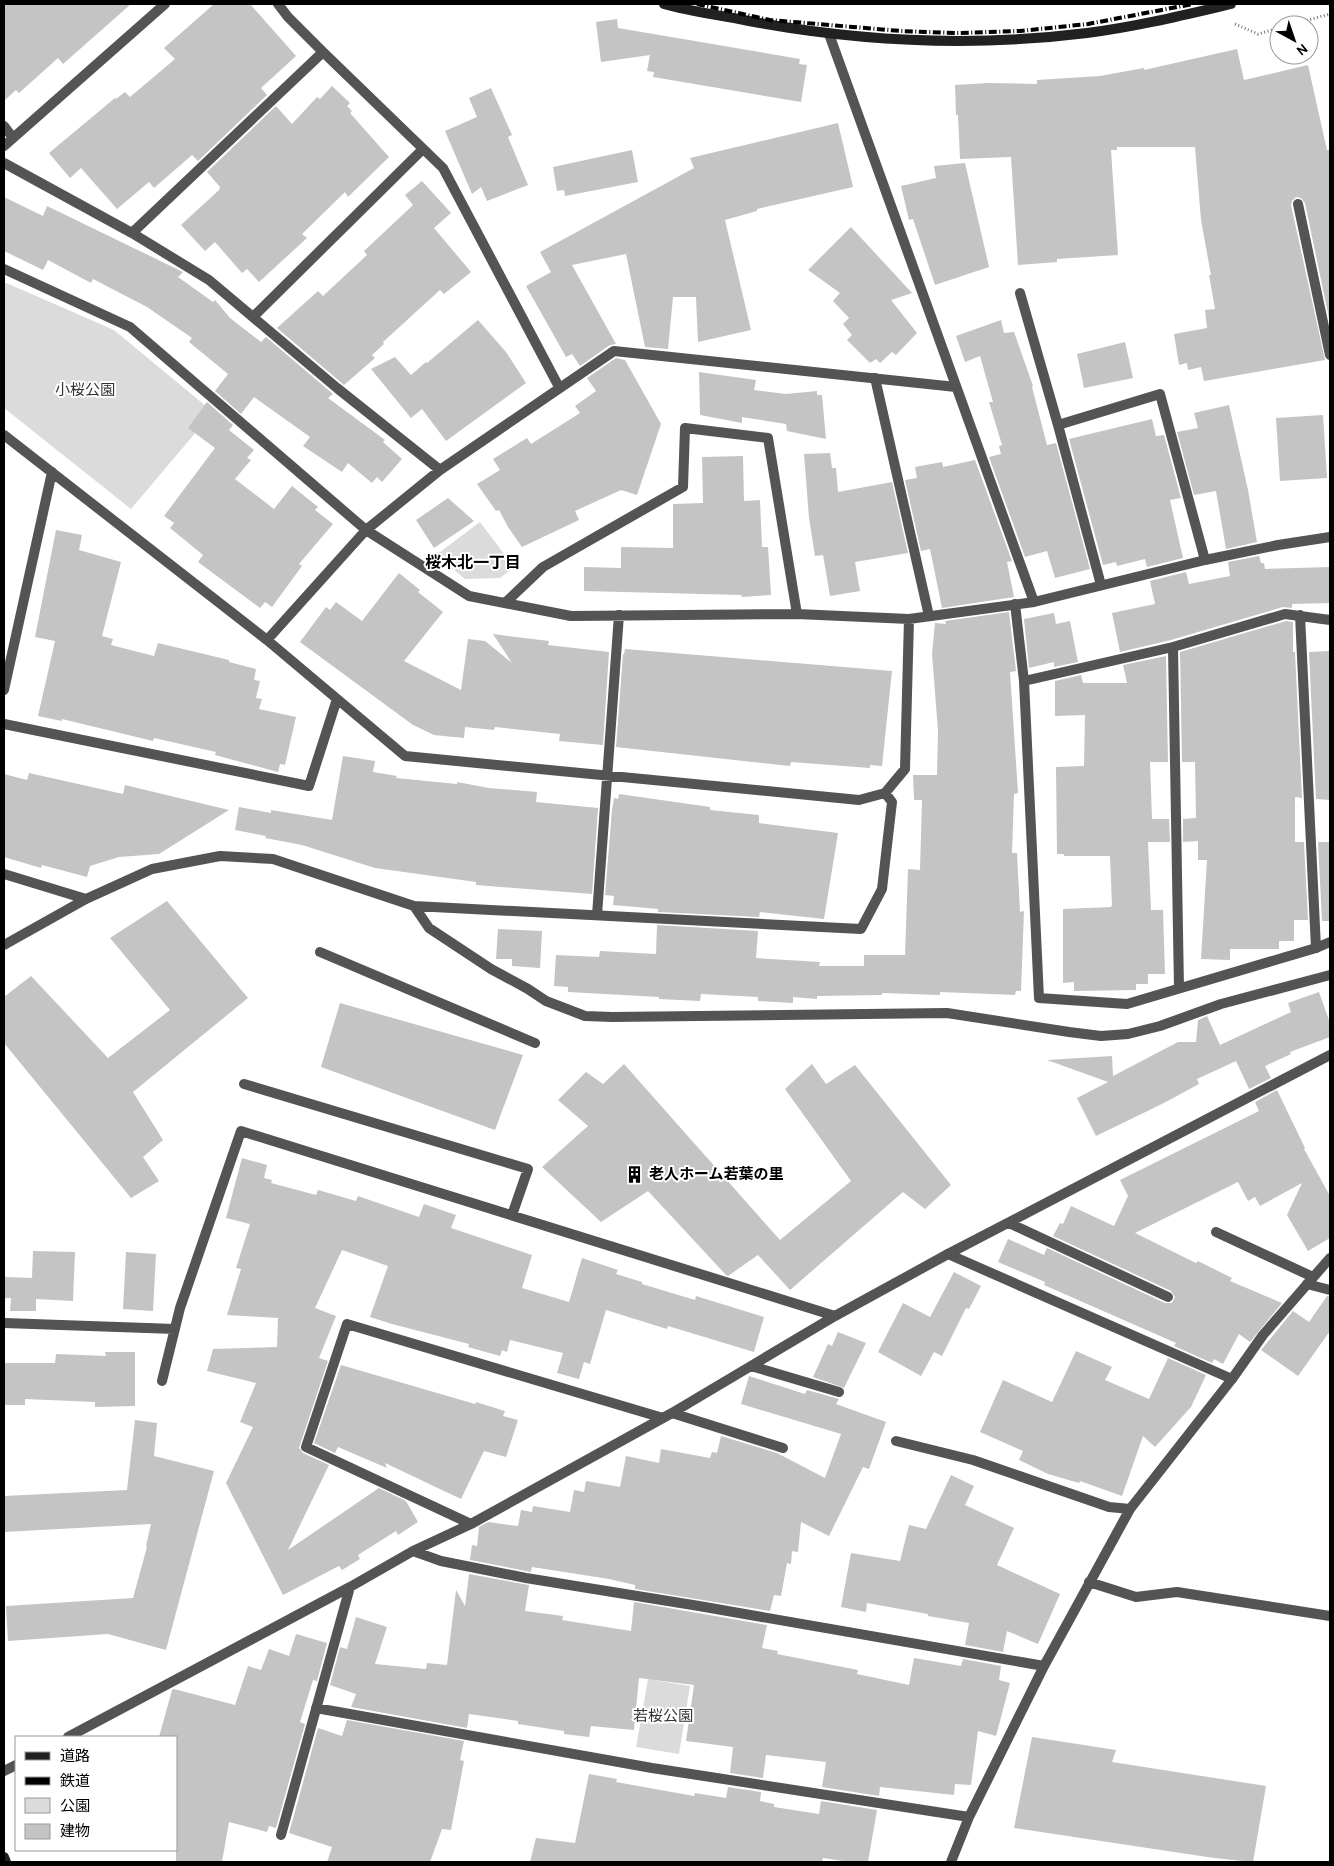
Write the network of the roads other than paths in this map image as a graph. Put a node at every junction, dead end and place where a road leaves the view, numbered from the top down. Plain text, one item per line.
1 (165, 4) edge
2 (278, 4) edge
3 (664, 4) edge
4 (1231, 4) edge
5 (829, 34) junction
6 (323, 52) junction
7 (4, 126) edge
8 (13, 138) junction
9 (4, 146) edge
10 (423, 149) junction
11 (4, 163) edge
12 (1298, 204) dead end
13 (132, 233) junction
14 (4, 269) edge
15 (1020, 294) dead end
16 (253, 317) junction
17 (1330, 355) edge
18 (875, 378) junction
19 (956, 387) junction
20 (559, 388) junction
21 (1058, 425) junction
22 (4, 435) edge
23 (440, 470) junction
24 (52, 472) junction
25 (366, 530) junction
26 (1330, 538) edge
27 (1205, 560) junction
28 (1101, 585) junction
29 (505, 602) junction
30 (1034, 602) junction
31 (1015, 604) junction
32 (797, 614) junction
33 (1300, 615) junction
34 (618, 616) junction
35 (929, 616) junction
36 (909, 619) junction
37 (1330, 620) edge
38 (267, 640) junction
39 (1173, 647) junction
40 (1024, 681) junction
41 (4, 690) edge
42 (337, 699) junction
43 (4, 724) edge
44 (608, 776) junction
45 (885, 794) junction
46 (4, 874) edge
47 (86, 899) junction
48 (414, 906) junction
49 (597, 915) junction
50 (1330, 942) edge
51 (4, 944) edge
52 (1316, 948) junction
53 (320, 952) dead end
54 (1330, 975) edge
55 (1179, 988) junction
56 (535, 1043) dead end
57 (1330, 1055) edge
58 (244, 1084) dead end
59 (512, 1215) junction
60 (1008, 1222) junction
61 (1216, 1232) dead end
62 (948, 1254) junction
63 (1330, 1258) edge
64 (1310, 1281) junction
65 (1330, 1290) edge
66 (1168, 1297) dead end
67 (836, 1316) junction
68 (4, 1323) edge
69 (175, 1329) junction
70 (751, 1366) junction
71 (1232, 1380) junction
72 (162, 1381) dead end
73 (839, 1392) dead end
74 (667, 1415) junction
75 (896, 1441) dead end
76 (783, 1448) dead end
77 (1130, 1509) junction
78 (471, 1524) junction
79 (413, 1551) junction
80 (1089, 1582) junction
81 (350, 1587) junction
82 (1330, 1616) edge
83 (1044, 1666) junction
84 (316, 1708) junction
85 (70, 1736) edge
86 (15, 1766) edge
87 (4, 1772) edge
88 (969, 1817) junction
89 (281, 1834) dead end
90 (4, 1857) edge
91 (6, 1862) edge
92 (950, 1862) edge

1 - 8 street
2 - 6 street
3 - 5 street
4 - 5 street
5 - 19 street
6 - 10 street
6 - 13 street
7 - 8 street
8 - 9 street
10 - 16 street
10 - 20 street
11 - 13 street
12 - 17 street
13 - 16 street
14 - 25 street
15 - 21 street
16 - 23 street
18 - 19 street
18 - 20 street
18 - 35 street
19 - 30 street
20 - 23 street
21 - 27 street
21 - 28 street
22 - 24 street
23 - 25 street
24 - 38 street
24 - 41 street
25 - 29 street
25 - 38 street
26 - 27 street
27 - 28 street
28 - 30 street
29 - 32 street
29 - 34 street
30 - 31 street
31 - 35 street
31 - 40 street
32 - 34 street
32 - 36 street
33 - 37 street
33 - 39 street
33 - 52 street
34 - 44 street
35 - 36 street
36 - 45 street
38 - 42 street
39 - 40 street
39 - 55 street
40 - 55 street
42 - 43 street
42 - 44 street
44 - 45 street
44 - 49 street
45 - 49 street
46 - 47 street
47 - 48 street
47 - 51 street
48 - 49 street
48 - 54 street
50 - 52 street
52 - 55 street
53 - 56 street
57 - 60 street
58 - 59 street
59 - 67 street
59 - 69 street
60 - 62 street
60 - 66 street
61 - 64 street
62 - 67 street
62 - 71 street
63 - 64 street
64 - 65 street
64 - 71 street
67 - 70 street
68 - 69 street
69 - 72 street
70 - 73 street
70 - 74 street
71 - 77 street
74 - 76 street
74 - 78 street
74 - 78 street
75 - 77 street
77 - 80 street
78 - 79 street
79 - 81 street
79 - 83 street
80 - 82 street
80 - 83 street
81 - 84 street
81 - 85 street
83 - 88 street
84 - 88 street
84 - 89 street
86 - 87 street
88 - 92 street
90 - 91 street

